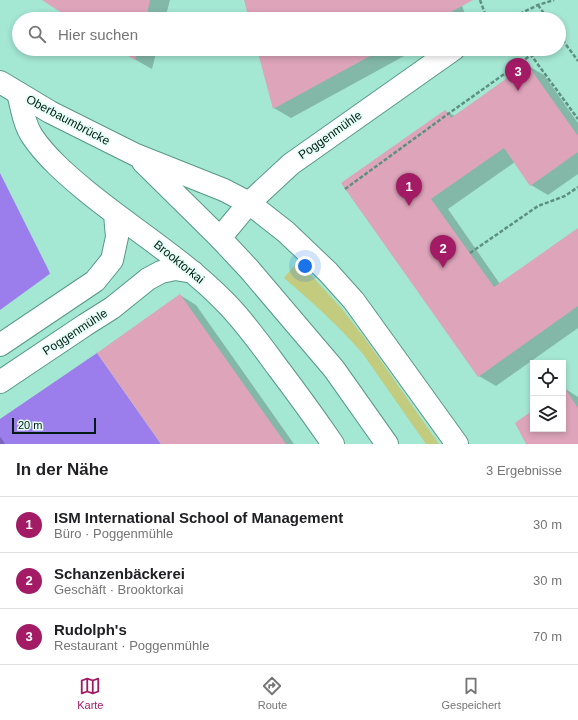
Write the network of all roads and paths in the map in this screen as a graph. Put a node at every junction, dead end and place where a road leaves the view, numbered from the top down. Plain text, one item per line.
1 (480, 0) edge
2 (554, 0) edge
3 (538, 6) junction
4 (484, 12) edge
5 (525, 12) edge
6 (543, 12) edge
7 (566, 45) edge
8 (444, 56) edge
9 (531, 56) edge
10 (533, 56) edge
11 (578, 61) edge
12 (0, 82) edge
13 (18, 94) junction
14 (578, 119) edge
15 (136, 155) junction
16 (578, 187) edge
17 (345, 189) dead end
18 (249, 203) junction
19 (115, 214) junction
20 (220, 238) junction
21 (470, 253) dead end
22 (193, 272) junction
23 (0, 345) edge
24 (0, 382) edge
25 (333, 444) edge
26 (388, 444) edge
27 (457, 444) edge

1 - 4 path
2 - 3 path
3 - 5 path
3 - 6 path
7 - 11 path
8 - 18 street, Poggenmühle
9 - 17 path
10 - 14 path
12 - 13 street, Oberbaumbrücke
13 - 15 street, Oberbaumbrücke
13 - 19 street, Brooktorkai
15 - 18 street, Oberbaumbrücke
15 - 20 street, Oberbaumbrücke
16 - 21 path
18 - 20 street, Poggenmühle
18 - 27 street
19 - 22 street, Brooktorkai
19 - 23 street
20 - 26 street
22 - 24 street, Poggenmühle
22 - 25 street, Brooktorkai

